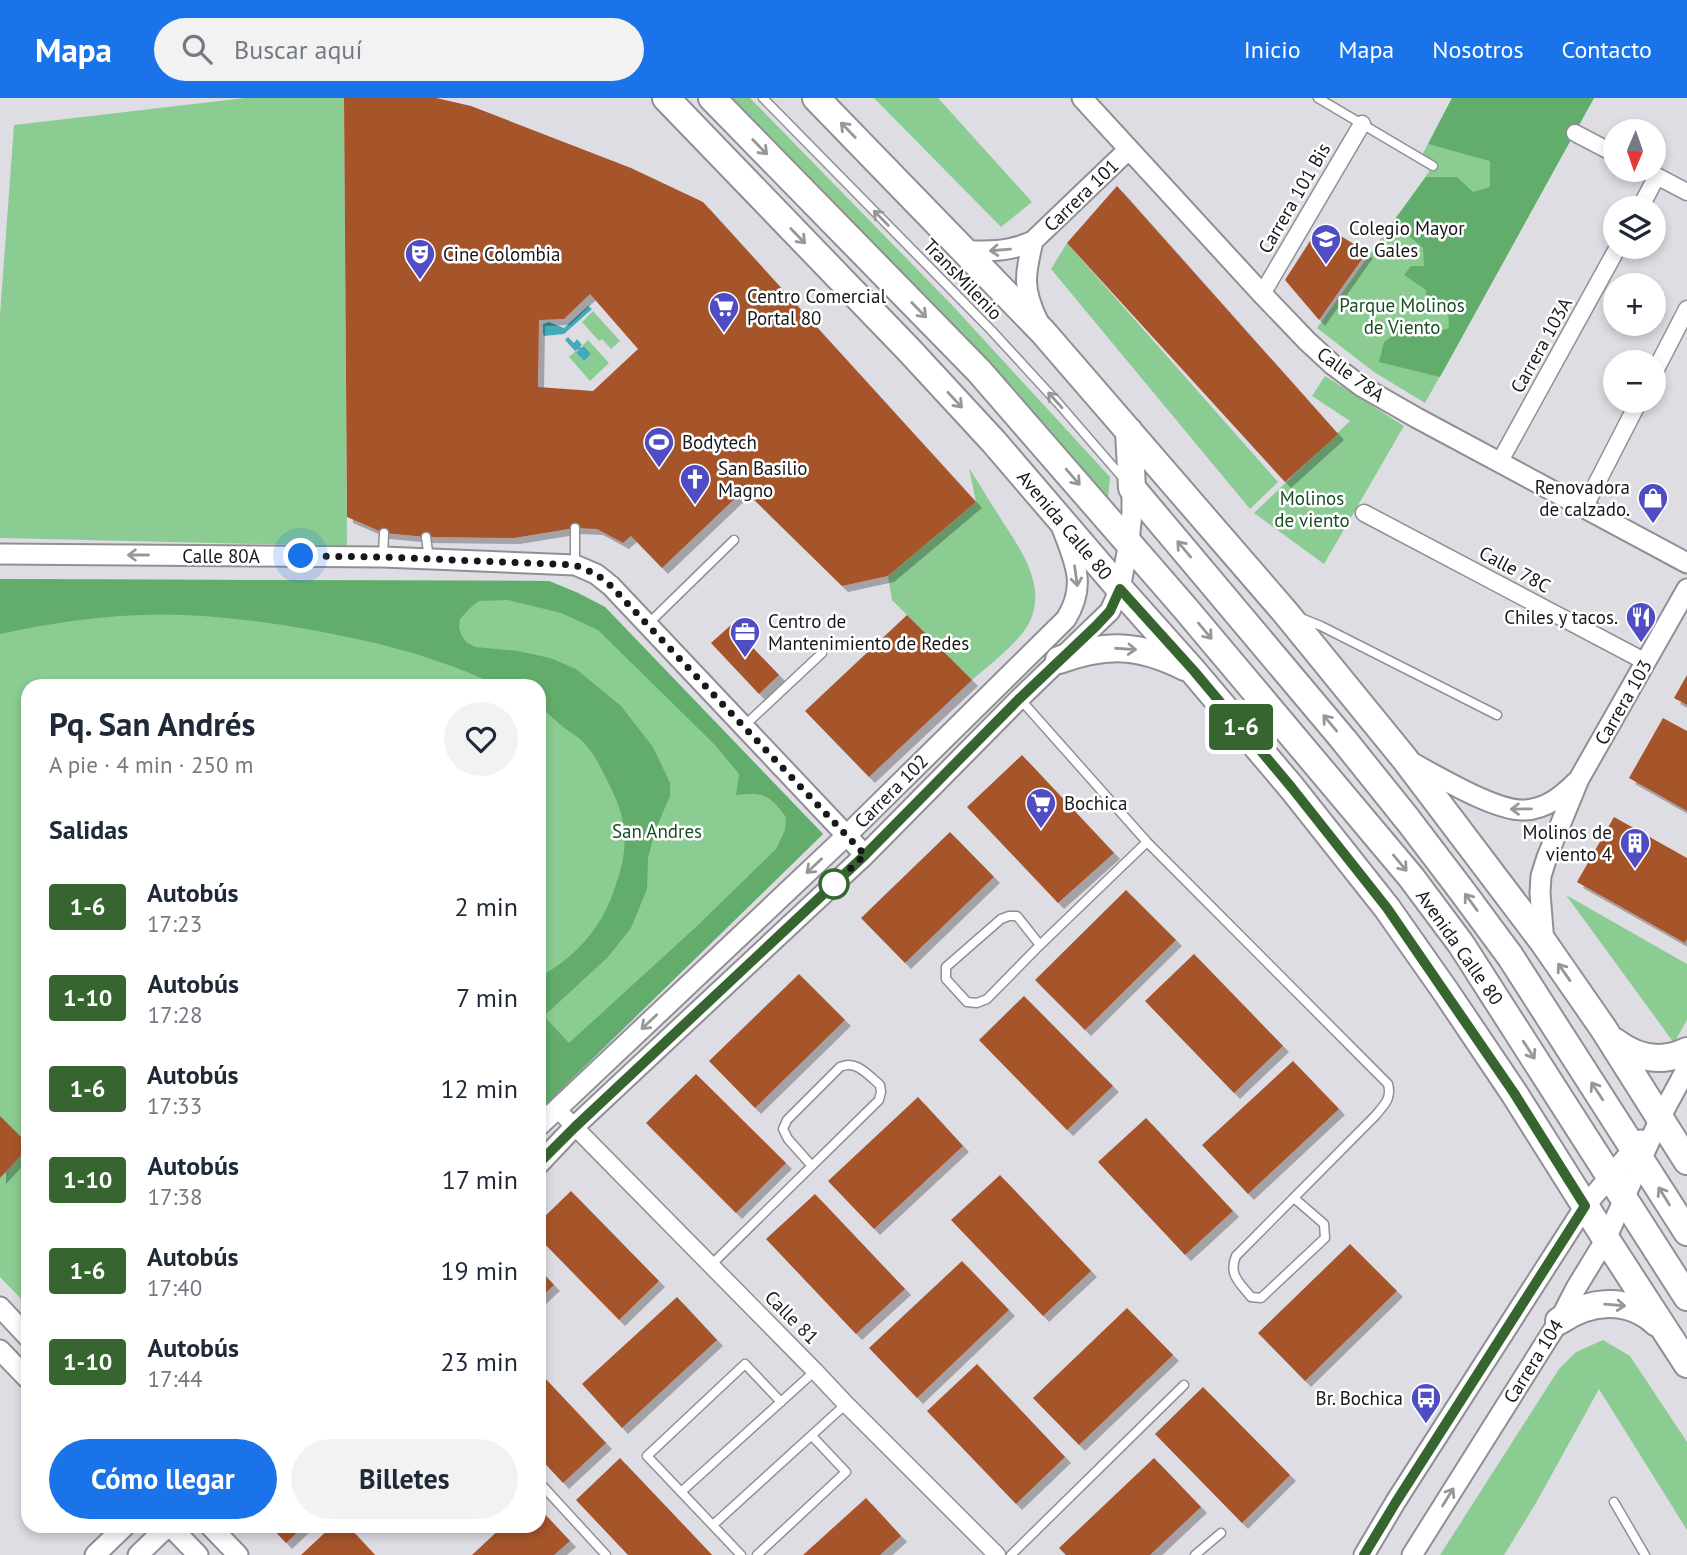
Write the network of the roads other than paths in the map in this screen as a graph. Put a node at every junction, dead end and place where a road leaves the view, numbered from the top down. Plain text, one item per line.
1 (666, 98) edge
2 (712, 98) edge
3 (763, 98) edge
4 (816, 98) edge
5 (1082, 98) edge
6 (1318, 98) edge
7 (1362, 124) junction
8 (1575, 133) dead end
9 (1603, 148) edge
10 (1129, 149) junction
11 (1433, 166) dead end
12 (1666, 181) edge
13 (1687, 192) edge
14 (1033, 241) junction
15 (965, 251) junction
16 (1611, 259) edge
17 (1262, 294) junction
18 (1687, 309) edge
19 (1043, 332) junction
20 (1666, 350) edge
21 (1633, 413) edge
22 (1129, 431) junction
23 (1499, 463) junction
24 (1132, 488) junction
25 (1584, 508) junction
26 (1055, 511) junction
27 (1364, 513) dead end
28 (575, 528) dead end
29 (384, 533) dead end
30 (426, 537) dead end
31 (734, 540) dead end
32 (1129, 542) junction
33 (0, 554) edge
34 (383, 557) junction
35 (429, 559) junction
36 (1687, 563) edge
37 (575, 565) junction
38 (1120, 589) junction
39 (1687, 589) edge
40 (1285, 612) junction
41 (647, 625) junction
42 (822, 653) dead end
43 (1059, 660) junction
44 (1646, 662) junction
45 (1194, 671) junction
46 (1019, 699) junction
47 (1497, 715) dead end
48 (743, 727) junction
49 (1404, 758) junction
50 (1579, 779) junction
51 (846, 836) junction
52 (1147, 842) junction
53 (865, 855) junction
54 (1544, 943) junction
55 (1040, 945) junction
56 (1603, 1028) junction
57 (1687, 1051) edge
58 (1687, 1068) edge
59 (557, 1109) junction
60 (1660, 1118) junction
61 (546, 1119) edge
62 (575, 1127) junction
63 (1638, 1154) junction
64 (546, 1157) edge
65 (1687, 1161) edge
66 (812, 1166) junction
67 (1609, 1177) junction
68 (1294, 1198) junction
69 (1624, 1199) junction
70 (1585, 1206) junction
71 (1687, 1232) edge
72 (1606, 1239) junction
73 (711, 1265) junction
74 (1687, 1297) edge
75 (0, 1307) edge
76 (1559, 1321) junction
77 (21, 1330) edge
78 (1666, 1332) junction
79 (0, 1350) edge
80 (1687, 1364) edge
81 (815, 1371) junction
82 (21, 1372) edge
83 (1184, 1385) dead end
84 (780, 1402) junction
85 (846, 1405) junction
86 (812, 1436) junction
87 (546, 1490) edge
88 (681, 1492) junction
89 (1614, 1502) dead end
90 (713, 1525) junction
91 (118, 1533) edge
92 (162, 1533) edge
93 (176, 1533) edge
94 (217, 1533) edge
95 (1221, 1533) dead end
96 (95, 1555) edge
97 (138, 1555) edge
98 (198, 1555) edge
99 (238, 1555) edge
100 (606, 1555) edge
101 (741, 1555) edge
102 (757, 1555) edge
103 (996, 1555) edge
104 (1011, 1555) edge
105 (1195, 1555) edge
106 (1364, 1555) edge
107 (1412, 1555) edge
108 (1645, 1555) edge

1 -> 26 highway, Avenida Calle 80
2 -> 32 highway, Avenida Calle 80
24 -> 3 lane, TransMilenio
15 -> 4 highway
5 - 10 street, Calle 78A
6 - 7 lane
7 - 11 lane
7 - 17 street, Carrera 101 Bis
8 - 9 street
10 - 14 street, Carrera 101
10 - 17 street, Calle 78A
12 - 13 street
14 -> 15 street, Carrera 101
14 - 19 street, Carrera 101
15 - 19 highway
16 - 23 street, Carrera 103A
17 - 23 street, Calle 78A
18 - 20 street
19 - 22 highway
21 - 25 street
22 - 24 highway
22 - 40 highway
23 - 25 street, Calle 78A
24 - 32 street, Carrera 102
63 -> 24 highway, Avenida Calle 80
25 - 36 street, Calle 78A
26 - 38 highway, Avenida Calle 80
26 -> 51 street, Carrera 102
27 - 44 street, Calle 78C
28 - 37 lane
29 - 34 lane
30 - 35 lane
31 - 41 lane
32 - 38 street, Carrera 102
32 -> 67 highway, Avenida Calle 80
34 -> 33 street, Calle 80A
34 - 35 street, Calle 80A
35 - 37 street, Calle 80A
37 - 41 street, Calle 80A
38 - 43 street, Carrera 102
38 - 45 highway, Avenida Calle 80
39 - 44 street, Carrera 103
40 - 47 lane
40 - 49 highway
41 - 48 street, Calle 80A
42 - 48 lane
43 -> 45 highway
43 - 46 street, Carrera 102
44 - 50 street, Carrera 103
45 - 70 highway, Avenida Calle 80
46 - 52 lane
46 - 53 street, Carrera 102
48 - 51 street, Calle 80A
50 -> 49 street, Carrera 103
49 - 54 highway
50 - 54 street, Carrera 103
51 - 53 street, Calle 80A
51 -> 59 street, Carrera 102
52 - 55 lane
52 - 68 lane
53 - 62 street, Carrera 102
56 -> 54 highway
55 - 55 lane
56 - 57 highway
56 - 60 highway
58 - 60 street, Carrera 104
59 - 61 street, Carrera 102
59 - 62 street, Calle 81
60 - 63 street, Carrera 104
60 - 65 highway
62 - 64 street, Carrera 102
62 - 73 street, Calle 81
63 - 67 street, Carrera 104
63 - 69 street, Carrera 104
71 -> 63 highway, Avenida Calle 80
66 - 66 lane
66 - 73 lane
67 - 69 highway, Avenida Calle 80
67 - 70 street, Carrera 104
68 - 68 lane
69 - 72 street, Carrera 104
69 - 74 highway, Avenida Calle 80
70 - 72 highway, Avenida Calle 80
70 - 106 street, Carrera 104
72 - 76 street, Carrera 104
72 - 78 highway, Avenida Calle 80
73 - 81 street, Calle 81
75 - 77 street
76 -> 78 highway
107 -> 76 street, Carrera 104
78 - 80 highway, Avenida Calle 80
79 - 82 street
81 - 84 lane
81 - 85 street, Calle 81
83 - 104 lane
84 - 88 lane
84 - 88 lane
85 - 86 lane
85 - 103 street, Calle 81
86 - 90 lane
86 - 102 lane
87 - 100 lane
88 - 90 lane
89 - 108 lane
90 - 101 lane
91 - 96 street
92 - 97 street
93 - 98 street
94 - 99 street
95 - 105 lane

